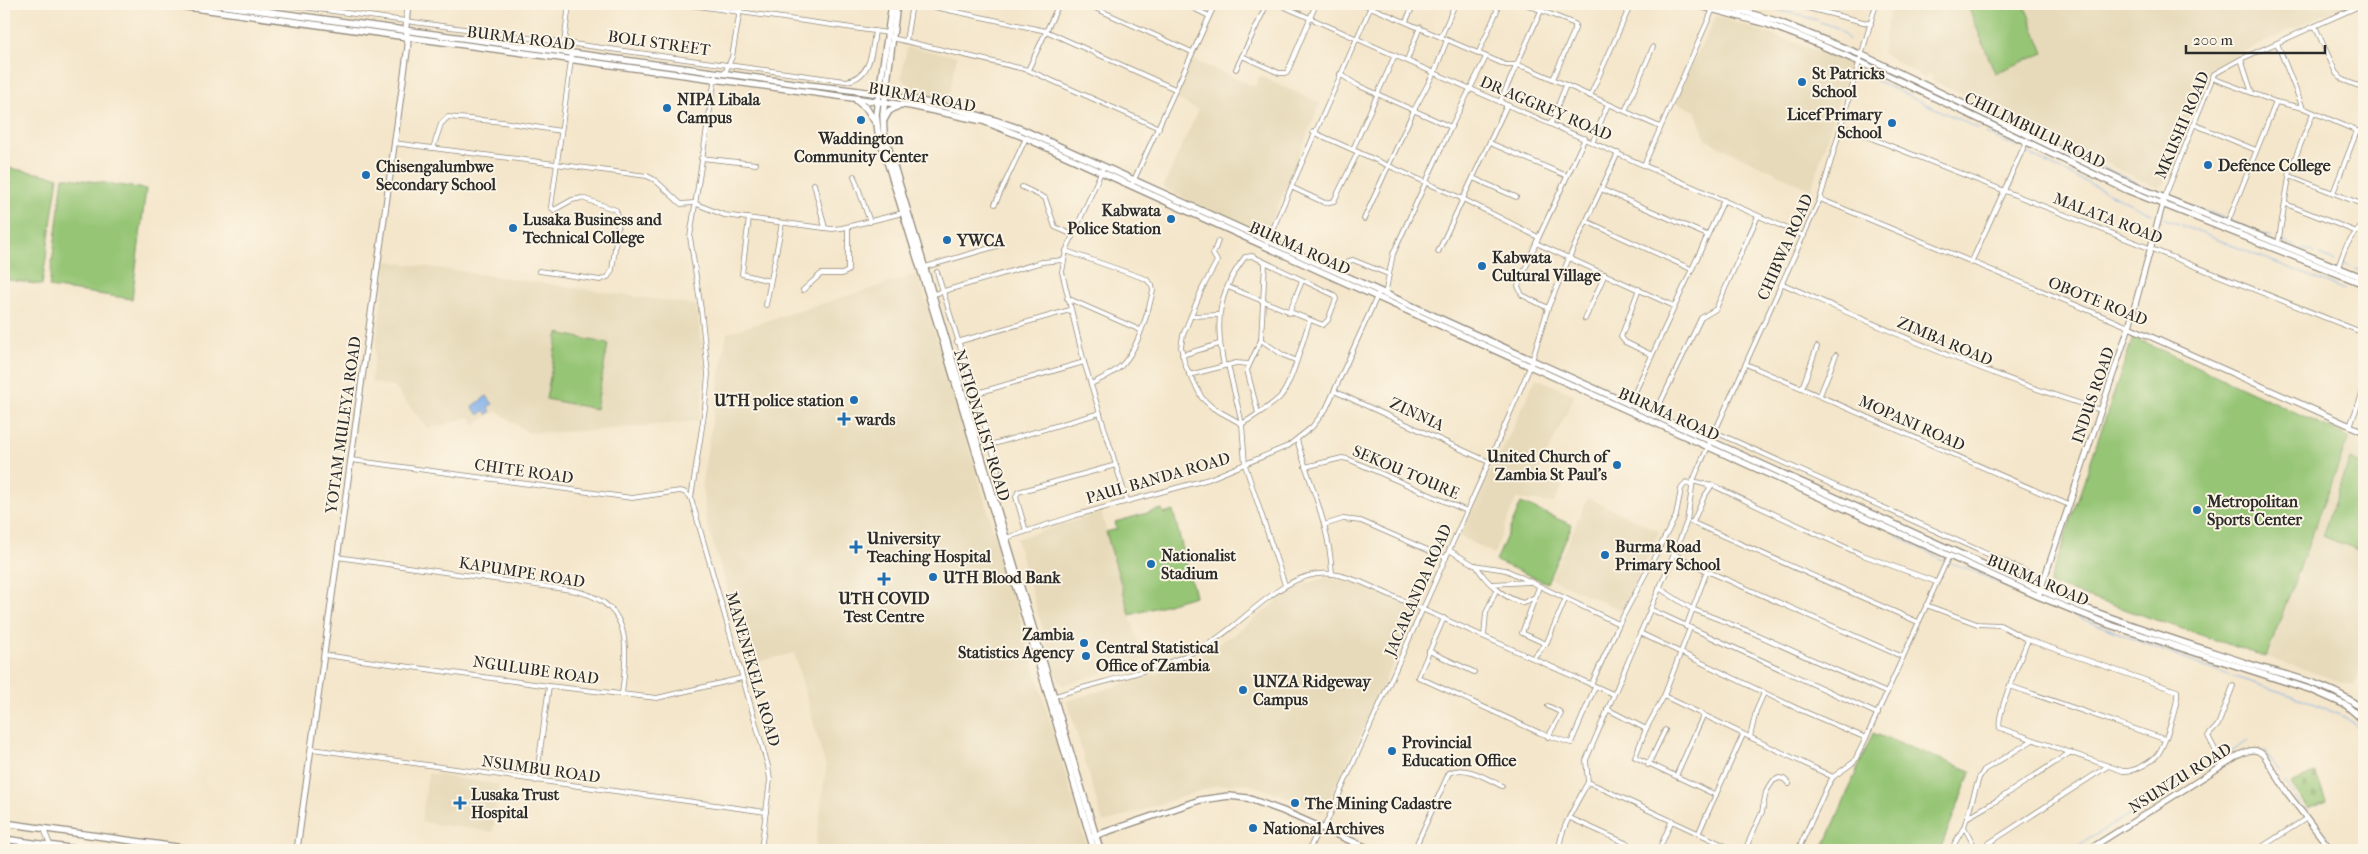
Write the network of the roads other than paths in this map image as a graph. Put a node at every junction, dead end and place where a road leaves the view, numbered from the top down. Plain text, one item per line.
1 (165, 4) edge
2 (212, 4) edge
3 (281, 4) edge
4 (408, 4) edge
5 (569, 4) edge
6 (683, 4) edge
7 (741, 4) edge
8 (892, 4) edge
9 (897, 4) edge
10 (912, 4) edge
11 (920, 4) edge
12 (1059, 4) edge
13 (1086, 4) edge
14 (1185, 4) edge
15 (1215, 4) edge
16 (1267, 4) edge
17 (1278, 4) edge
18 (1316, 4) edge
19 (1363, 4) edge
20 (1414, 4) edge
21 (1455, 4) edge
22 (1495, 4) edge
23 (1526, 4) edge
24 (1544, 4) edge
25 (1631, 4) edge
26 (1693, 4) edge
27 (1718, 4) edge
28 (1792, 4) edge
29 (1824, 4) edge
30 (1876, 4) edge
31 (1371, 5) edge
32 (2362, 5) edge
33 (242, 9) edge
34 (1713, 9) junction
35 (1541, 10) junction
36 (739, 11) junction
37 (1822, 11) junction
38 (2364, 15) edge
39 (1209, 16) junction
40 (1310, 18) junction
41 (406, 21) junction
42 (1406, 21) junction
43 (1871, 24) junction
44 (2315, 26) junction
45 (1420, 27) junction
46 (875, 31) junction
47 (1046, 31) junction
48 (407, 34) junction
49 (890, 35) junction
50 (1441, 37) junction
51 (1356, 38) junction
52 (1447, 40) junction
53 (906, 41) junction
54 (564, 42) junction
55 (2277, 43) junction
56 (1653, 47) dead end
57 (563, 52) junction
58 (1192, 52) junction
59 (1478, 54) junction
60 (1862, 54) junction
61 (572, 56) junction
62 (1242, 56) junction
63 (1395, 56) junction
64 (1486, 57) junction
65 (2241, 59) junction
66 (1407, 60) junction
67 (1860, 62) junction
68 (1517, 65) junction
69 (729, 66) junction
70 (1236, 69) dead end
71 (1028, 70) junction
72 (1435, 71) junction
73 (725, 73) junction
74 (1340, 74) junction
75 (715, 75) junction
76 (884, 78) junction
77 (2212, 78) junction
78 (1553, 80) junction
79 (1566, 85) junction
80 (2364, 88) edge
81 (1175, 89) junction
82 (1470, 89) junction
83 (861, 90) junction
84 (882, 93) junction
85 (2252, 93) junction
86 (1378, 94) junction
87 (898, 96) junction
88 (1590, 96) junction
89 (851, 99) junction
90 (1500, 102) junction
91 (2276, 102) junction
92 (881, 103) junction
93 (1608, 104) junction
94 (903, 105) junction
95 (1507, 105) junction
96 (2303, 108) junction
97 (1414, 110) junction
98 (1625, 111) junction
99 (2313, 113) junction
100 (1551, 123) junction
101 (2193, 124) junction
102 (880, 125) junction
103 (1451, 127) junction
104 (1660, 127) junction
105 (1843, 127) junction
106 (1159, 128) junction
107 (561, 131) junction
108 (2356, 131) junction
109 (1313, 132) junction
110 (2364, 134) edge
111 (1026, 138) junction
112 (1585, 138) junction
113 (2027, 139) junction
114 (394, 142) junction
115 (1593, 142) junction
116 (1490, 143) junction
117 (433, 148) junction
118 (1353, 149) junction
119 (2256, 150) junction
120 (1358, 152) junction
121 (1618, 153) junction
122 (700, 158) junction
123 (556, 164) junction
124 (756, 164) dead end
125 (1644, 165) junction
126 (1389, 166) junction
127 (1102, 170) junction
128 (854, 176) dead end
129 (1567, 176) junction
130 (2290, 176) junction
131 (1473, 178) junction
132 (1426, 182) junction
133 (1132, 183) junction
134 (814, 184) dead end
135 (1291, 186) junction
136 (1022, 187) dead end
137 (1601, 189) junction
138 (2003, 190) junction
139 (2333, 193) junction
140 (1516, 198) dead end
141 (1463, 199) junction
142 (1820, 199) junction
143 (1724, 200) junction
144 (2163, 202) junction
145 (694, 203) junction
146 (995, 204) dead end
147 (2286, 204) junction
148 (2364, 204) edge
149 (905, 212) junction
150 (1758, 216) junction
151 (749, 218) junction
152 (1364, 219) dead end
153 (1586, 221) junction
154 (2364, 221) edge
155 (870, 222) junction
156 (782, 223) junction
157 (2227, 224) junction
158 (848, 227) junction
159 (825, 228) junction
160 (2357, 232) junction
161 (1073, 235) junction
162 (1707, 235) junction
163 (1804, 236) junction
164 (1538, 237) junction
165 (1218, 241) dead end
166 (1536, 242) junction
167 (1266, 244) junction
168 (2278, 244) junction
169 (998, 246) dead end
170 (2151, 248) junction
171 (1066, 251) junction
172 (1438, 252) dead end
173 (1569, 258) junction
174 (1063, 260) junction
175 (1265, 263) junction
176 (1971, 263) junction
177 (925, 267) junction
178 (2338, 268) junction
179 (1691, 269) junction
180 (538, 271) dead end
181 (937, 272) dead end
182 (1342, 274) junction
183 (1388, 274) junction
184 (1605, 274) junction
185 (2364, 278) edge
186 (770, 281) junction
187 (1302, 281) junction
188 (1783, 284) junction
189 (2364, 284) edge
190 (1228, 287) junction
191 (1638, 289) junction
192 (803, 290) dead end
193 (943, 291) junction
194 (934, 294) junction
195 (1378, 294) junction
196 (1385, 294) junction
197 (1067, 298) junction
198 (1262, 301) junction
199 (766, 305) dead end
200 (1674, 306) junction
201 (1548, 308) junction
202 (1070, 310) junction
203 (1289, 313) junction
204 (1218, 315) junction
205 (1192, 316) junction
206 (1585, 318) dead end
207 (1310, 320) junction
208 (2129, 327) junction
209 (1140, 330) junction
210 (2364, 333) edge
211 (1261, 340) junction
212 (958, 342) junction
213 (1220, 344) junction
214 (1817, 347) dead end
215 (1652, 354) junction
216 (1182, 355) junction
217 (1836, 355) dead end
218 (1296, 360) junction
219 (1084, 362) junction
220 (1249, 364) junction
221 (1530, 364) junction
222 (1746, 364) junction
223 (1226, 366) junction
224 (1189, 376) junction
225 (1091, 384) junction
226 (1802, 388) junction
227 (2364, 389) edge
228 (1334, 391) junction
229 (974, 394) junction
230 (1820, 395) junction
231 (1629, 404) junction
232 (2101, 410) junction
233 (1100, 413) junction
234 (1258, 413) junction
235 (1654, 416) junction
236 (1242, 424) junction
237 (2350, 426) junction
238 (1715, 432) junction
239 (2364, 432) edge
240 (1297, 440) junction
241 (1710, 444) junction
242 (990, 445) junction
243 (351, 460) junction
244 (1489, 462) junction
245 (1116, 465) junction
246 (1246, 465) junction
247 (1305, 467) junction
248 (998, 469) dead end
249 (1693, 483) junction
250 (1710, 486) junction
251 (691, 498) junction
252 (1127, 501) junction
253 (2068, 505) junction
254 (1467, 512) junction
255 (1687, 521) junction
256 (1693, 522) junction
257 (1324, 525) junction
258 (1026, 531) junction
259 (1004, 538) junction
260 (1449, 550) junction
261 (1674, 554) junction
262 (1949, 556) junction
263 (337, 557) junction
264 (1446, 558) junction
265 (1476, 565) junction
266 (1707, 571) junction
267 (1332, 574) junction
268 (2043, 580) junction
269 (1529, 582) junction
270 (1936, 582) junction
271 (1492, 584) junction
272 (1285, 585) junction
273 (1538, 586) junction
274 (1497, 588) junction
275 (1659, 588) junction
276 (2039, 593) junction
277 (1535, 597) junction
278 (1565, 600) junction
279 (1926, 605) junction
280 (1423, 609) junction
281 (1650, 609) junction
282 (1692, 609) junction
283 (1444, 618) junction
284 (1918, 622) junction
285 (1619, 624) junction
286 (1688, 628) junction
287 (1640, 633) junction
288 (1484, 636) junction
289 (2028, 640) junction
290 (1546, 644) junction
291 (1429, 651) junction
292 (1680, 651) junction
293 (324, 655) junction
294 (1903, 657) junction
295 (1533, 658) junction
296 (1474, 672) dead end
297 (742, 678) junction
298 (549, 686) junction
299 (1593, 686) junction
300 (2010, 686) junction
301 (2232, 686) dead end
302 (1764, 693) junction
303 (1887, 693) junction
304 (622, 694) junction
305 (1613, 694) junction
306 (1664, 696) junction
307 (1051, 697) junction
308 (2364, 700) edge
309 (1548, 706) dead end
310 (1607, 710) junction
311 (2361, 711) edge
312 (1878, 714) junction
313 (1703, 716) junction
314 (2364, 721) edge
315 (1646, 730) junction
316 (1665, 730) dead end
317 (1744, 735) junction
318 (1548, 737) junction
319 (1750, 738) junction
320 (1866, 738) junction
321 (2164, 739) junction
322 (2033, 740) junction
323 (312, 749) junction
324 (2071, 752) junction
325 (1648, 765) junction
326 (2223, 765) junction
327 (2108, 766) junction
328 (1676, 776) junction
329 (1833, 777) junction
330 (536, 781) junction
331 (1588, 782) junction
332 (1789, 784) dead end
333 (1502, 786) dead end
334 (1716, 795) junction
335 (766, 812) junction
336 (1968, 816) junction
337 (1570, 818) junction
338 (2307, 818) junction
339 (1672, 820) junction
340 (4, 823) edge
341 (1322, 827) junction
342 (1964, 827) junction
343 (44, 829) junction
344 (1699, 832) junction
345 (1093, 836) junction
346 (4, 839) edge
347 (51, 848) edge
348 (84, 850) edge
349 (198, 850) edge
350 (297, 850) edge
351 (762, 850) edge
352 (1094, 850) edge
353 (1100, 850) edge
354 (1309, 850) edge
355 (1372, 850) edge
356 (1414, 850) edge
357 (1560, 850) edge
358 (1640, 850) edge
359 (1659, 850) edge
360 (1734, 850) edge
361 (1745, 850) edge
362 (1798, 850) edge
363 (1951, 850) edge
364 (2088, 850) edge
365 (2257, 850) edge
366 (2331, 850) edge

1 - 33 main road, BURMA ROAD
2 - 33 main road, BURMA ROAD
3 - 41 street, BOLI STREET
4 - 41 street, YOTAM MULEYA ROAD
5 - 54 street
6 - 36 street
7 - 36 street
8 - 49 main road, NATIONALIST ROAD
9 - 49 main road, NATIONALIST ROAD
10 - 53 street
11 - 47 street
12 - 47 street
13 - 58 street
14 - 39 street
15 - 39 street
16 - 62 street
17 - 40 street, DR AGGREY ROAD
18 - 40 street
19 - 31 street
20 - 42 street
21 - 50 street
22 - 59 street
23 - 35 street
24 - 35 street
25 - 88 street
26 - 34 main road, CHILIMBULU ROAD
27 - 60 main road, CHILIMBULU ROAD
28 - 37 street
29 - 37 street
30 - 43 street, CHIBWA ROAD
31 - 42 street
31 - 51 street
32 - 38 street
32 - 44 street, MKUSHI ROAD
33 - 48 main road, BURMA ROAD
34 - 67 main road, CHILIMBULU ROAD
34 - 104 street
35 - 68 street
35 - 78 street
36 - 46 street
36 - 69 street
37 - 43 street
39 - 58 street
40 - 51 street, DR AGGREY ROAD
40 - 62 street
41 - 48 street, YOTAM MULEYA ROAD
41 - 54 street, BOLI STREET
42 - 45 street
43 - 60 street, CHIBWA ROAD
44 - 55 street, MKUSHI ROAD
44 - 80 street
45 - 50 street
45 - 66 street
46 - 49 street
46 - 69 street, BOLI STREET
47 - 71 street
47 - 81 street
48 - 57 main road, BURMA ROAD
48 - 61 main road, BURMA ROAD
48 - 114 street, YOTAM MULEYA ROAD
49 - 53 street
49 - 76 main road, NATIONALIST ROAD
50 - 52 street
51 - 63 street, DR AGGREY ROAD
51 - 74 street
52 - 59 street
52 - 72 street
53 - 71 street
54 - 57 street
54 - 69 street, BOLI STREET
55 - 65 street, MKUSHI ROAD
55 - 96 street
56 - 98 street
57 - 61 main road, BURMA ROAD
58 - 81 street
59 - 64 street
60 - 67 street, CHIBWA ROAD
60 - 113 main road, CHILIMBULU ROAD
61 - 75 main road, BURMA ROAD
61 - 107 street
62 - 70 street
63 - 66 street, DR AGGREY ROAD
63 - 86 street
64 - 68 street
64 - 82 street
65 - 77 street, MKUSHI ROAD
65 - 85 street
66 - 72 street, DR AGGREY ROAD
67 - 105 street, CHIBWA ROAD
67 - 113 main road, CHILIMBULU ROAD
68 - 78 street
68 - 90 street
69 - 73 street
71 - 106 street
72 - 82 street, DR AGGREY ROAD
72 - 97 street
73 - 75 main road, BURMA ROAD
73 - 83 main road, BURMA ROAD
74 - 86 street
74 - 109 street
75 - 89 main road, BURMA ROAD
75 - 122 street
76 - 83 main road
76 - 84 main road, NATIONALIST ROAD
76 - 87 main road
77 - 85 street
77 - 101 street, MKUSHI ROAD
78 - 79 street
79 - 88 street
79 - 100 street
81 - 106 street
82 - 90 street, DR AGGREY ROAD
82 - 103 street
83 - 84 main road, BURMA ROAD
84 - 87 main road, BURMA ROAD
84 - 92 main road, NATIONALIST ROAD
85 - 91 street
86 - 97 street
86 - 118 street
87 - 127 main road, BURMA ROAD
88 - 93 street
89 - 92 main road, BURMA ROAD
89 - 102 main road
90 - 95 street, DR AGGREY ROAD
91 - 96 street
91 - 119 street
92 - 94 main road, BURMA ROAD
92 - 102 main road, NATIONALIST ROAD
93 - 98 street
93 - 115 street
94 - 102 main road
94 - 111 main road, BURMA ROAD
95 - 100 street, DR AGGREY ROAD
95 - 116 street
96 - 99 street
97 - 103 street
97 - 126 street
98 - 104 street
99 - 108 street
99 - 130 street
100 - 112 street, DR AGGREY ROAD
101 - 119 street
101 - 144 street, MKUSHI ROAD
102 - 149 main road, NATIONALIST ROAD
103 - 132 street
104 - 125 street
105 - 138 street, MALATA ROAD
105 - 142 street, CHIBWA ROAD
106 - 133 street
107 - 117 street
107 - 123 street
108 - 110 street
108 - 139 street
109 - 118 street
109 - 135 street
111 - 127 main road, BURMA ROAD
111 - 146 street
112 - 115 street, DR AGGREY ROAD
112 - 129 street
113 - 138 street
113 - 144 main road, CHILIMBULU ROAD
114 - 117 street
114 - 243 street, YOTAM MULEYA ROAD
115 - 121 street, DR AGGREY ROAD
116 - 129 street
116 - 131 street
117 - 123 street
118 - 120 street
119 - 157 street
120 - 126 street
120 - 135 street
121 - 125 street, DR AGGREY ROAD
121 - 137 street, JACARANDA ROAD
122 - 124 street
122 - 145 street
123 - 145 street
123 - 180 street
125 - 143 street, DR AGGREY ROAD
126 - 132 street
126 - 152 street
127 - 133 main road, BURMA ROAD
127 - 161 street
128 - 155 street
129 - 164 street
130 - 139 street
130 - 147 street
131 - 140 street
131 - 141 street
132 - 141 street
132 - 183 street
133 - 167 main road, BURMA ROAD
134 - 159 street
135 - 167 street
136 - 161 street
137 - 153 street, JACARANDA ROAD
137 - 162 street
138 - 170 street, MALATA ROAD
138 - 176 street
139 - 148 street
141 - 164 street
141 - 172 street
142 - 163 street, CHIBWA ROAD
142 - 176 street, OBOTE ROAD
143 - 150 street, DR AGGREY ROAD
143 - 162 street
144 - 157 main road, CHILIMBULU ROAD
144 - 170 street, INDUS ROAD
144 - 189 main road, CHILIMBULU ROAD
145 - 151 street
145 - 251 street
147 - 160 street
147 - 168 street
149 - 155 street
149 - 177 main road, NATIONALIST ROAD
149 - 259 main road, NATIONALIST ROAD
150 - 163 street, DR AGGREY ROAD
150 - 235 street
151 - 156 street
151 - 186 street
153 - 173 street, JACARANDA ROAD
153 - 179 street
154 - 160 street
155 - 158 street
156 - 159 street
156 - 186 street
157 - 168 main road, CHILIMBULU ROAD
158 - 159 street
158 - 192 street
160 - 178 street
161 - 171 street
162 - 179 street
163 - 188 street, CHIBWA ROAD
164 - 166 street
165 - 205 street
166 - 173 street
166 - 201 street
167 - 182 main road, BURMA ROAD
167 - 195 main road, BURMA ROAD
168 - 178 main road, CHILIMBULU ROAD
169 - 177 street
170 - 208 street, INDUS ROAD
170 - 210 street, MALATA ROAD
171 - 174 street
171 - 209 street
173 - 184 street
173 - 201 street, JACARANDA ROAD
174 - 193 street
174 - 197 street
175 - 187 street
175 - 190 street
175 - 198 street
176 - 208 street, OBOTE ROAD
177 - 194 main road, NATIONALIST ROAD
178 - 185 main road, CHILIMBULU ROAD
179 - 200 street
181 - 193 street
182 - 183 street
182 - 195 main road, BURMA ROAD
183 - 196 street
184 - 191 street
184 - 206 street
186 - 199 street
187 - 203 street
187 - 207 street
188 - 222 street, CHIBWA ROAD
188 - 232 street, ZIMBA ROAD
190 - 198 street
190 - 204 street
191 - 200 street
191 - 215 street
193 - 194 street
193 - 212 street
194 - 259 main road, NATIONALIST ROAD
195 - 196 main road, BURMA ROAD
195 - 221 main road, BURMA ROAD
195 - 228 street, PAUL BANDA ROAD
196 - 221 main road, BURMA ROAD
197 - 202 street
197 - 209 street
198 - 203 street
198 - 211 street
200 - 215 street
201 - 221 street, JACARANDA ROAD
202 - 212 street
202 - 219 street
203 - 207 street
204 - 205 street
204 - 213 street
205 - 216 street
207 - 218 street
208 - 232 street, INDUS ROAD
208 - 237 street, OBOTE ROAD
209 - 225 street
211 - 218 street
211 - 220 street
212 - 229 street
213 - 216 street
213 - 223 street
214 - 226 street
215 - 231 street
216 - 224 street
217 - 230 street
218 - 234 street
219 - 225 street
219 - 229 street
220 - 223 street
220 - 234 street
221 - 231 main road, BURMA ROAD
221 - 241 main road, BURMA ROAD
221 - 244 street, JACARANDA ROAD
222 - 226 street, MOPANI ROAD
222 - 238 street, CHIBWA ROAD
223 - 224 street
223 - 236 street
224 - 236 street
225 - 233 street
226 - 230 street, MOPANI ROAD
227 - 237 street
228 - 240 street, PAUL BANDA ROAD
228 - 244 street, ZINNIA
229 - 242 street
230 - 253 street, MOPANI ROAD
231 - 235 main road, BURMA ROAD
232 - 253 street, INDUS ROAD
233 - 242 street
233 - 245 street
234 - 236 street
235 - 241 main road, BURMA ROAD
236 - 246 street
237 - 239 street, OBOTE ROAD
238 - 241 street, CHIBWA ROAD
238 - 268 street
240 - 246 street, PAUL BANDA ROAD
240 - 247 street
241 - 249 street, CHIBWA ROAD
241 - 262 main road, BURMA ROAD
241 - 276 main road, BURMA ROAD
242 - 248 street
243 - 251 street, CHITE ROAD
243 - 263 street, YOTAM MULEYA ROAD
244 - 254 street, JACARANDA ROAD
245 - 252 street
245 - 258 street
246 - 252 street, PAUL BANDA ROAD
246 - 272 street
247 - 254 street, SEKOU TOURE
247 - 257 street
249 - 250 street
249 - 255 street
249 - 285 street
250 - 256 street
250 - 270 street
251 - 297 street, MANENEKELA ROAD
252 - 258 street, PAUL BANDA ROAD
253 - 268 street, INDUS ROAD
254 - 260 street, JACARANDA ROAD
255 - 256 street
255 - 261 street
256 - 284 street
257 - 264 street
257 - 267 street
258 - 259 street, PAUL BANDA ROAD
259 - 307 main road, NATIONALIST ROAD
260 - 264 street, JACARANDA ROAD
260 - 265 street
261 - 266 street
261 - 275 street
262 - 270 street
262 - 276 main road, BURMA ROAD
263 - 293 street, YOTAM MULEYA ROAD
263 - 304 street, KAPUMPE ROAD
264 - 280 street, JACARANDA ROAD
265 - 269 street
265 - 271 street
266 - 282 street
266 - 294 street
267 - 272 street
267 - 280 street
268 - 276 street, INDUS ROAD
269 - 271 street
269 - 273 street
270 - 279 street
271 - 274 street
272 - 307 street
273 - 277 street
273 - 278 street
274 - 277 street
274 - 288 street
275 - 281 street
275 - 282 street
276 - 311 main road, BURMA ROAD
277 - 290 street
278 - 285 street
278 - 290 street
279 - 284 street
279 - 289 street
280 - 283 street
280 - 341 street, JACARANDA ROAD
281 - 286 street
281 - 287 street
282 - 286 street
282 - 303 street
283 - 288 street
283 - 291 street
284 - 294 street
285 - 299 street
286 - 292 street
286 - 312 street
287 - 292 street
287 - 305 street
288 - 295 street
289 - 300 street
289 - 321 street
290 - 295 street
291 - 296 street
291 - 318 street
292 - 302 street
292 - 306 street
293 - 298 street, NGULUBE ROAD
293 - 323 street, YOTAM MULEYA ROAD
294 - 303 street
295 - 299 street
297 - 304 street, NGULUBE ROAD
297 - 335 street, MANENEKELA ROAD
298 - 304 street, NGULUBE ROAD
298 - 330 street
299 - 305 street
299 - 318 street
300 - 321 street
300 - 322 street
301 - 326 street
302 - 319 street
302 - 320 street
303 - 312 street
305 - 310 street
306 - 313 street
306 - 315 street
307 - 345 main road, NATIONALIST ROAD
308 - 311 street
309 - 318 street
310 - 315 street
310 - 331 street
311 - 314 main road, BURMA ROAD
312 - 320 street
313 - 317 street
313 - 328 street
315 - 325 street
316 - 325 street
317 - 319 street
317 - 334 street
319 - 329 street
320 - 329 street
321 - 327 street
322 - 324 street
322 - 336 street
323 - 330 street, NSUMBU ROAD
323 - 350 street, YOTAM MULEYA ROAD
324 - 327 street
324 - 336 street
325 - 328 street
326 - 338 street, NSUNZU ROAD
326 - 364 street, NSUNZU ROAD
327 - 342 street
328 - 334 street
329 - 362 street
330 - 335 street, NSUMBU ROAD
331 - 337 street
331 - 339 street
332 - 361 street
333 - 356 street
334 - 344 street
335 - 351 street, MANENEKELA ROAD
336 - 342 street
337 - 357 street
337 - 358 street
338 - 365 street
338 - 366 street, NSUNZU ROAD
339 - 344 street
339 - 359 street
340 - 343 main road
341 - 345 main road
341 - 354 street, JACARANDA ROAD
341 - 355 main road
342 - 363 street
343 - 347 street
343 - 349 main road
344 - 360 street
345 - 352 main road, NATIONALIST ROAD
345 - 353 main road, NATIONALIST ROAD
346 - 347 main road
347 - 348 main road

